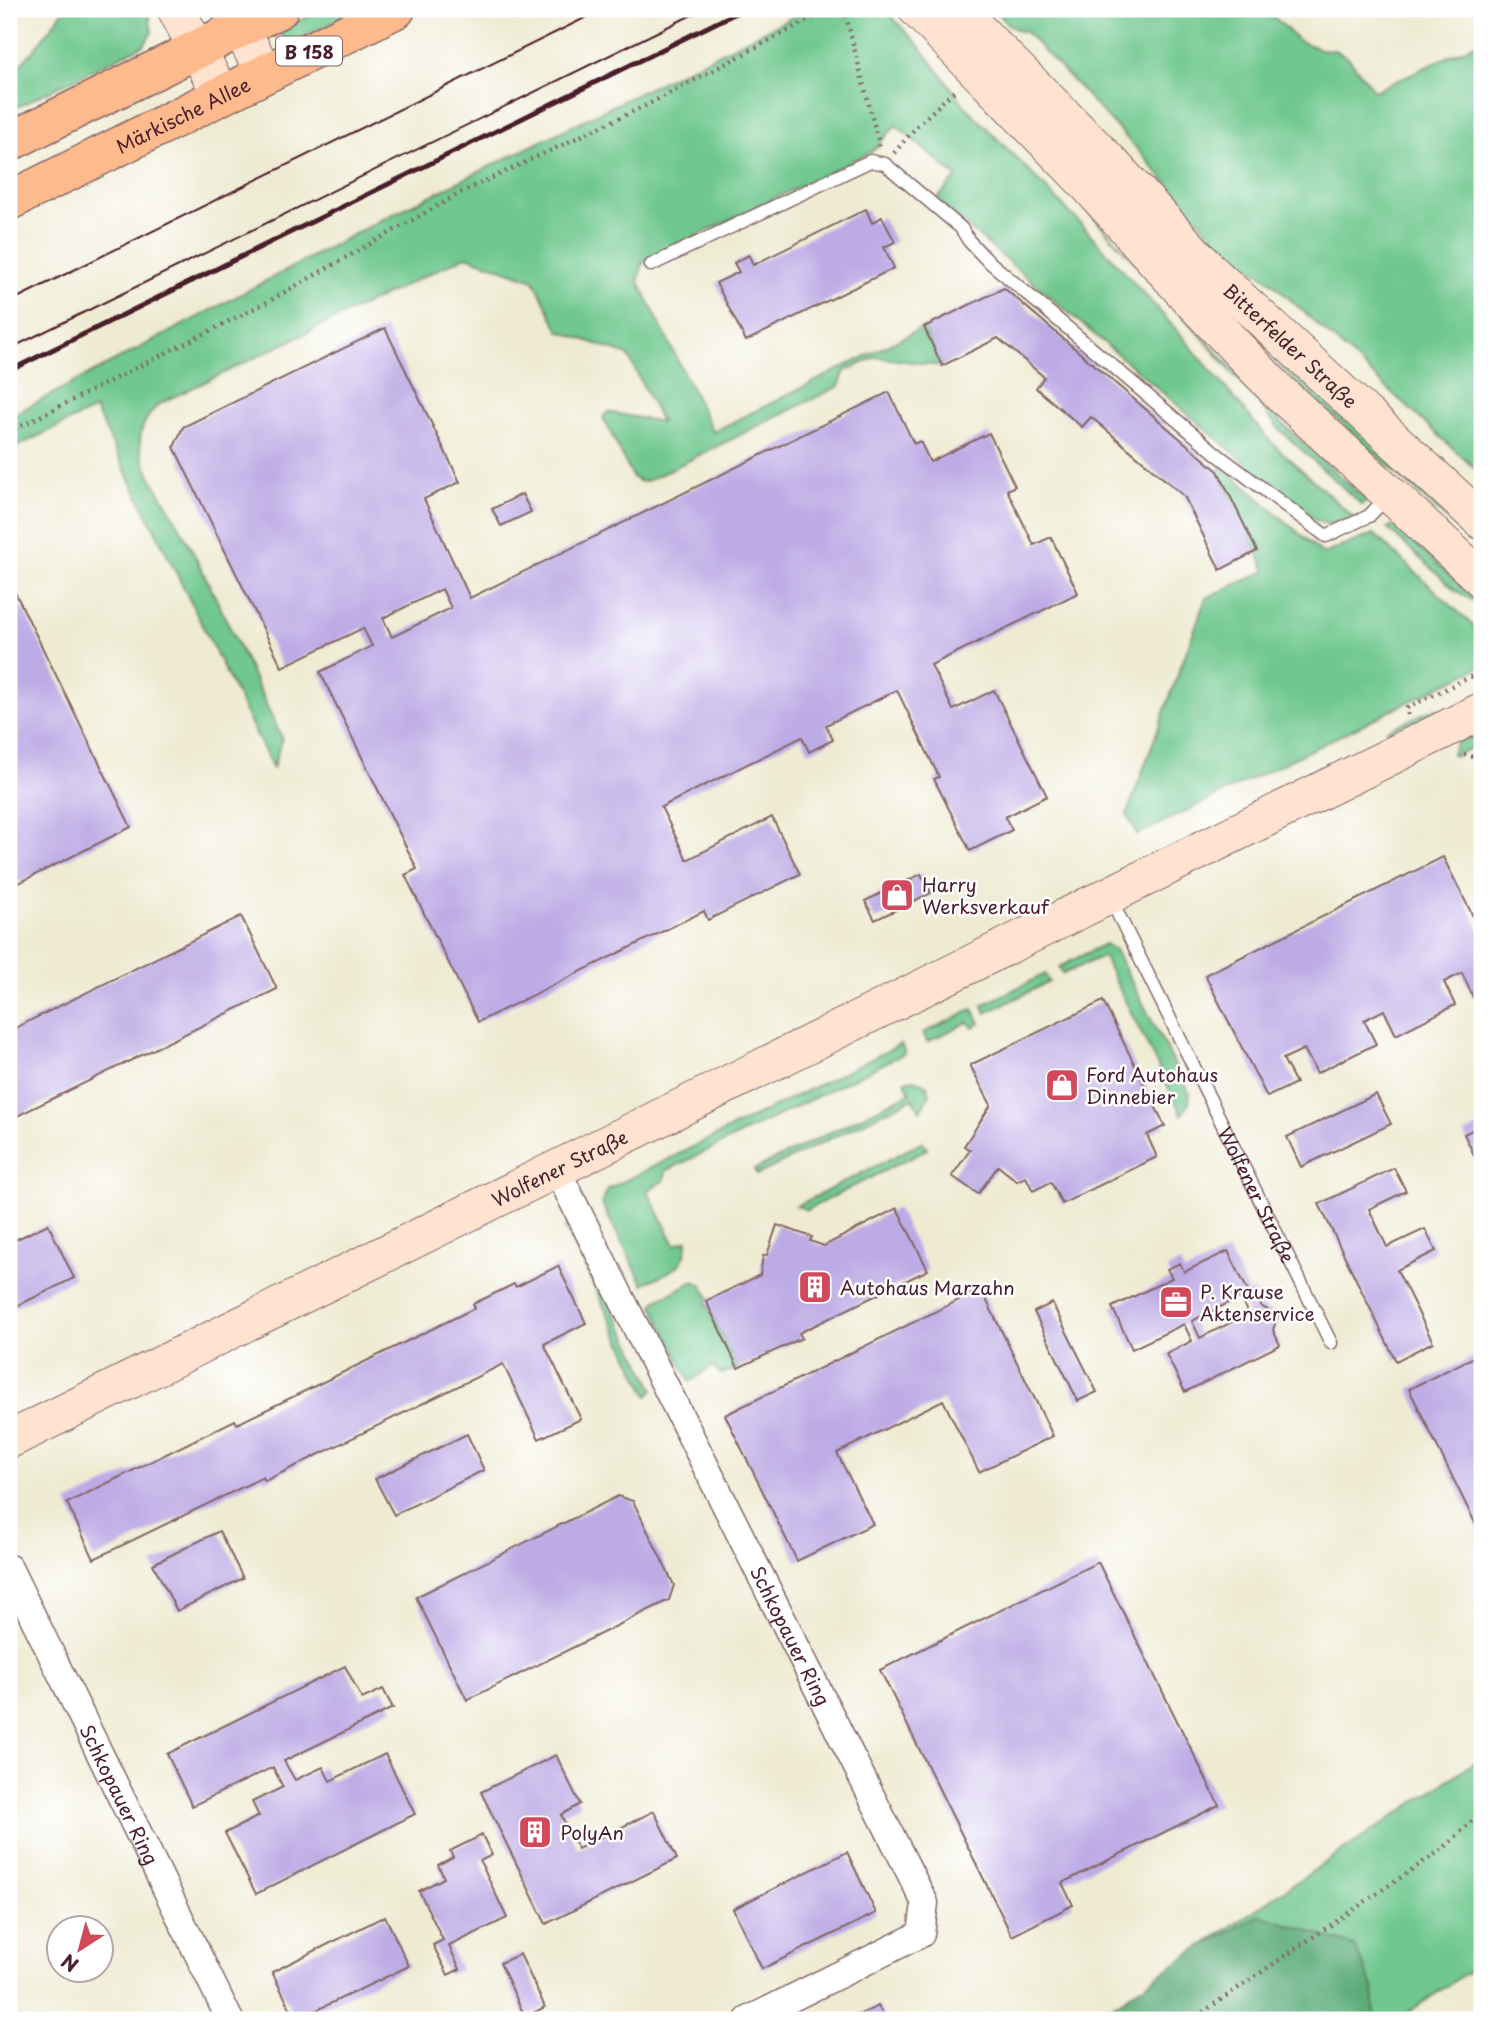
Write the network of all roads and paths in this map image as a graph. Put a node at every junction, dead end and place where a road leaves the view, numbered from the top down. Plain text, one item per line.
1 (176, 9) edge
2 (279, 9) edge
3 (396, 9) edge
4 (829, 9) edge
5 (844, 9) edge
6 (918, 9) edge
7 (957, 9) edge
8 (236, 18) edge
9 (198, 48) junction
10 (264, 73) junction
11 (956, 88) dead end
12 (221, 94) junction
13 (9, 142) edge
14 (1109, 161) junction
15 (885, 164) junction
16 (9, 201) edge
17 (1121, 222) junction
18 (651, 265) dead end
19 (9, 432) edge
20 (1389, 495) junction
21 (1482, 521) edge
22 (1482, 579) edge
23 (1482, 671) edge
24 (1482, 710) edge
25 (1408, 715) dead end
26 (1482, 753) edge
27 (1464, 755) dead end
28 (1109, 895) junction
29 (556, 1168) junction
30 (1331, 1343) dead end
31 (9, 1440) edge
32 (9, 1568) edge
33 (1482, 1811) edge
34 (230, 2020) edge
35 (748, 2020) edge
36 (1191, 2020) edge

1 - 9 main road
2 - 8 main road, B 158
3 - 10 main road, Märkische Allee / B 158
4 - 19 path
5 - 15 path
6 - 17 main road, Bitterfelder Straße
7 - 14 main road, Bitterfelder Straße
8 - 9 main road, B 158
8 - 10 main road
9 - 12 main road
9 - 13 main road, B 158
10 - 12 main road, Märkische Allee / B 158
11 - 15 path
12 - 16 main road, Märkische Allee / B 158
14 - 17 main road
14 - 21 main road, Bitterfelder Straße
15 - 18 lane
15 - 20 lane
17 - 20 main road, Bitterfelder Straße
20 - 22 main road, Bitterfelder Straße
23 - 25 path
24 - 28 main road, Wolfener Straße
26 - 27 path
28 - 29 main road, Wolfener Straße
28 - 30 lane, Wolfener Straße
29 - 31 main road, Wolfener Straße
29 - 35 street, Schkopauer Ring
32 - 34 street, Schkopauer Ring
33 - 36 path

